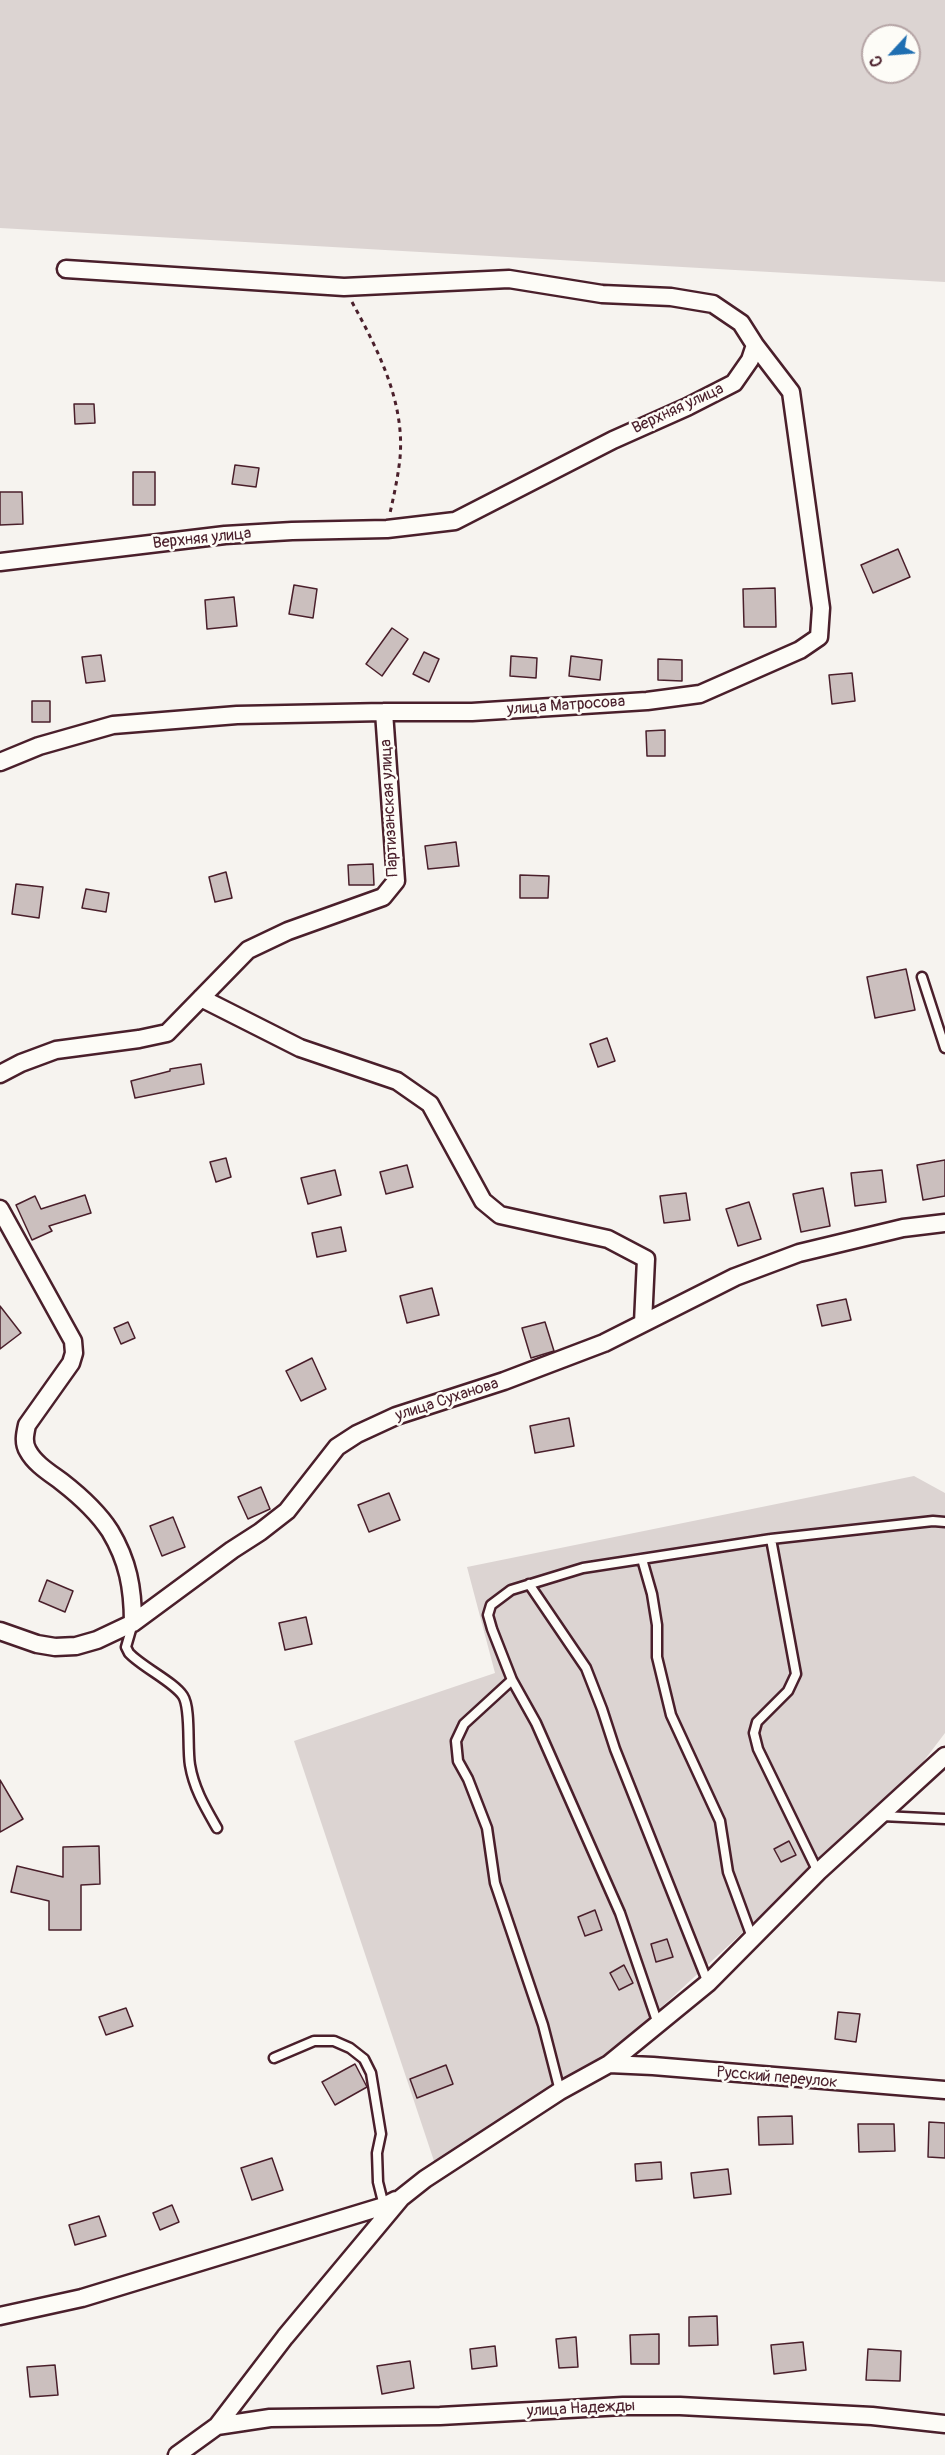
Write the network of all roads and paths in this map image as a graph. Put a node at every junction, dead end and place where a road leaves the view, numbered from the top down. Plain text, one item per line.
1 (66, 269) dead end
2 (344, 286) junction
3 (755, 345) junction
4 (387, 529) junction
5 (0, 562) edge
6 (384, 712) junction
7 (0, 762) edge
8 (922, 977) dead end
9 (201, 998) junction
10 (945, 1048) edge
11 (0, 1074) edge
12 (0, 1209) edge
13 (945, 1223) edge
14 (643, 1323) junction
15 (945, 1522) edge
16 (771, 1539) junction
17 (642, 1559) junction
18 (528, 1584) junction
19 (133, 1623) junction
20 (0, 1631) edge
21 (512, 1680) junction
22 (945, 1756) edge
23 (878, 1815) junction
24 (945, 1820) edge
25 (217, 1828) dead end
26 (818, 1872) junction
27 (753, 1940) junction
28 (708, 1983) junction
29 (658, 2024) junction
30 (274, 2058) dead end
31 (609, 2064) junction
32 (945, 2090) edge
33 (560, 2091) junction
34 (400, 2198) junction
35 (384, 2206) junction
36 (0, 2316) edge
37 (945, 2424) edge
38 (217, 2426) junction
39 (177, 2455) edge

1 - 2 street
2 - 3 street
2 - 4 path
3 - 4 street, Верхняя улица
3 - 6 street, улица Матросова
4 - 5 street, Верхняя улица
6 - 7 street, улица Матросова
6 - 9 street, Партизанская улица
8 - 10 lane
9 - 11 street, Партизанская улица
9 - 14 street
12 - 19 street
13 - 14 street, улица Суханова
14 - 19 street, улица Суханова
15 - 16 lane
16 - 17 lane
16 - 26 lane
17 - 18 lane
17 - 27 lane
18 - 21 lane
18 - 28 lane
19 - 20 street, улица Суханова
19 - 25 lane
21 - 29 lane
21 - 33 lane
22 - 23 street
23 - 24 lane
23 - 26 street
26 - 27 street
27 - 28 street
28 - 29 street
29 - 31 street
30 - 35 lane
31 - 32 street, Русский переулок
31 - 33 street
33 - 34 street
34 - 35 street
34 - 38 street
35 - 36 street
37 - 38 street, улица Надежды
38 - 39 street

